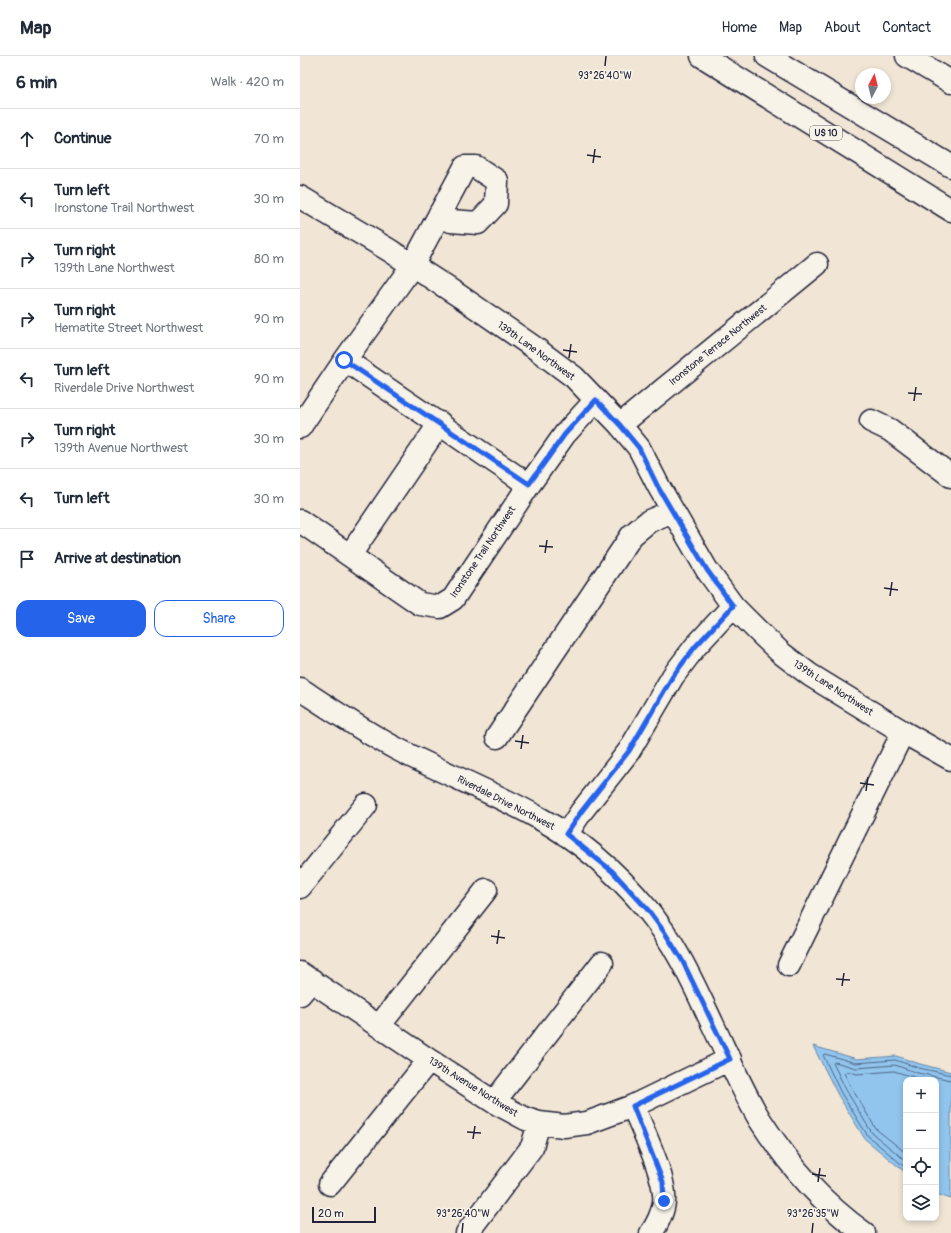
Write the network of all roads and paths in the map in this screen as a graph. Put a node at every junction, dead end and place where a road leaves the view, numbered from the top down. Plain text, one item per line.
1 (702, 56) edge
2 (767, 56) edge
3 (907, 56) edge
4 (951, 82) edge
5 (951, 166) edge
6 (300, 197) edge
7 (951, 210) edge
8 (440, 214) dead end
9 (817, 264) dead end
10 (412, 266) junction
11 (344, 360) junction
12 (596, 400) junction
13 (871, 421) dead end
14 (440, 423) junction
15 (620, 425) junction
16 (300, 427) edge
17 (951, 476) edge
18 (529, 484) junction
19 (673, 512) junction
20 (300, 521) edge
21 (350, 555) junction
22 (733, 606) junction
23 (300, 689) edge
24 (903, 732) junction
25 (497, 737) dead end
26 (951, 759) edge
27 (366, 805) dead end
28 (566, 834) junction
29 (300, 886) edge
30 (486, 890) dead end
31 (602, 963) dead end
32 (789, 965) dead end
33 (304, 982) edge
34 (379, 1026) junction
35 (730, 1059) junction
36 (429, 1060) junction
37 (494, 1102) junction
38 (633, 1106) junction
39 (539, 1123) junction
40 (330, 1184) dead end
41 (850, 1229) edge
42 (467, 1233) edge
43 (651, 1233) edge

1 - 7 main road, US 10
2 - 5 main road
3 - 4 main road
6 - 10 main road, 139th Lane Northwest
8 - 10 main road
9 - 15 main road, Ironstone Terrace Northwest
10 - 11 main road
10 - 12 main road, 139th Lane Northwest
11 - 14 main road
11 - 16 main road
12 - 15 main road, 139th Lane Northwest
12 - 18 main road, Ironstone Trail Northwest
13 - 17 main road
14 - 18 main road
14 - 21 main road
15 - 19 main road, 139th Lane Northwest
18 - 21 main road, Ironstone Trail Northwest
19 - 22 main road, 139th Lane Northwest
19 - 25 main road
20 - 21 main road, Ironstone Trail Northwest
22 - 24 main road, 139th Lane Northwest
22 - 28 main road
23 - 28 main road, Riverdale Drive Northwest
24 - 26 main road, 139th Lane Northwest
24 - 32 main road
27 - 29 main road
28 - 35 main road, Riverdale Drive Northwest
30 - 34 main road
31 - 37 main road
33 - 34 main road, 139th Avenue Northwest
34 - 36 main road, 139th Avenue Northwest
35 - 38 main road, 139th Avenue Northwest
35 - 41 main road, Riverdale Drive Northwest
36 - 37 main road, 139th Avenue Northwest
36 - 40 main road
37 - 39 main road, 139th Avenue Northwest
38 - 39 main road, 139th Avenue Northwest
38 - 43 main road
39 - 42 main road

